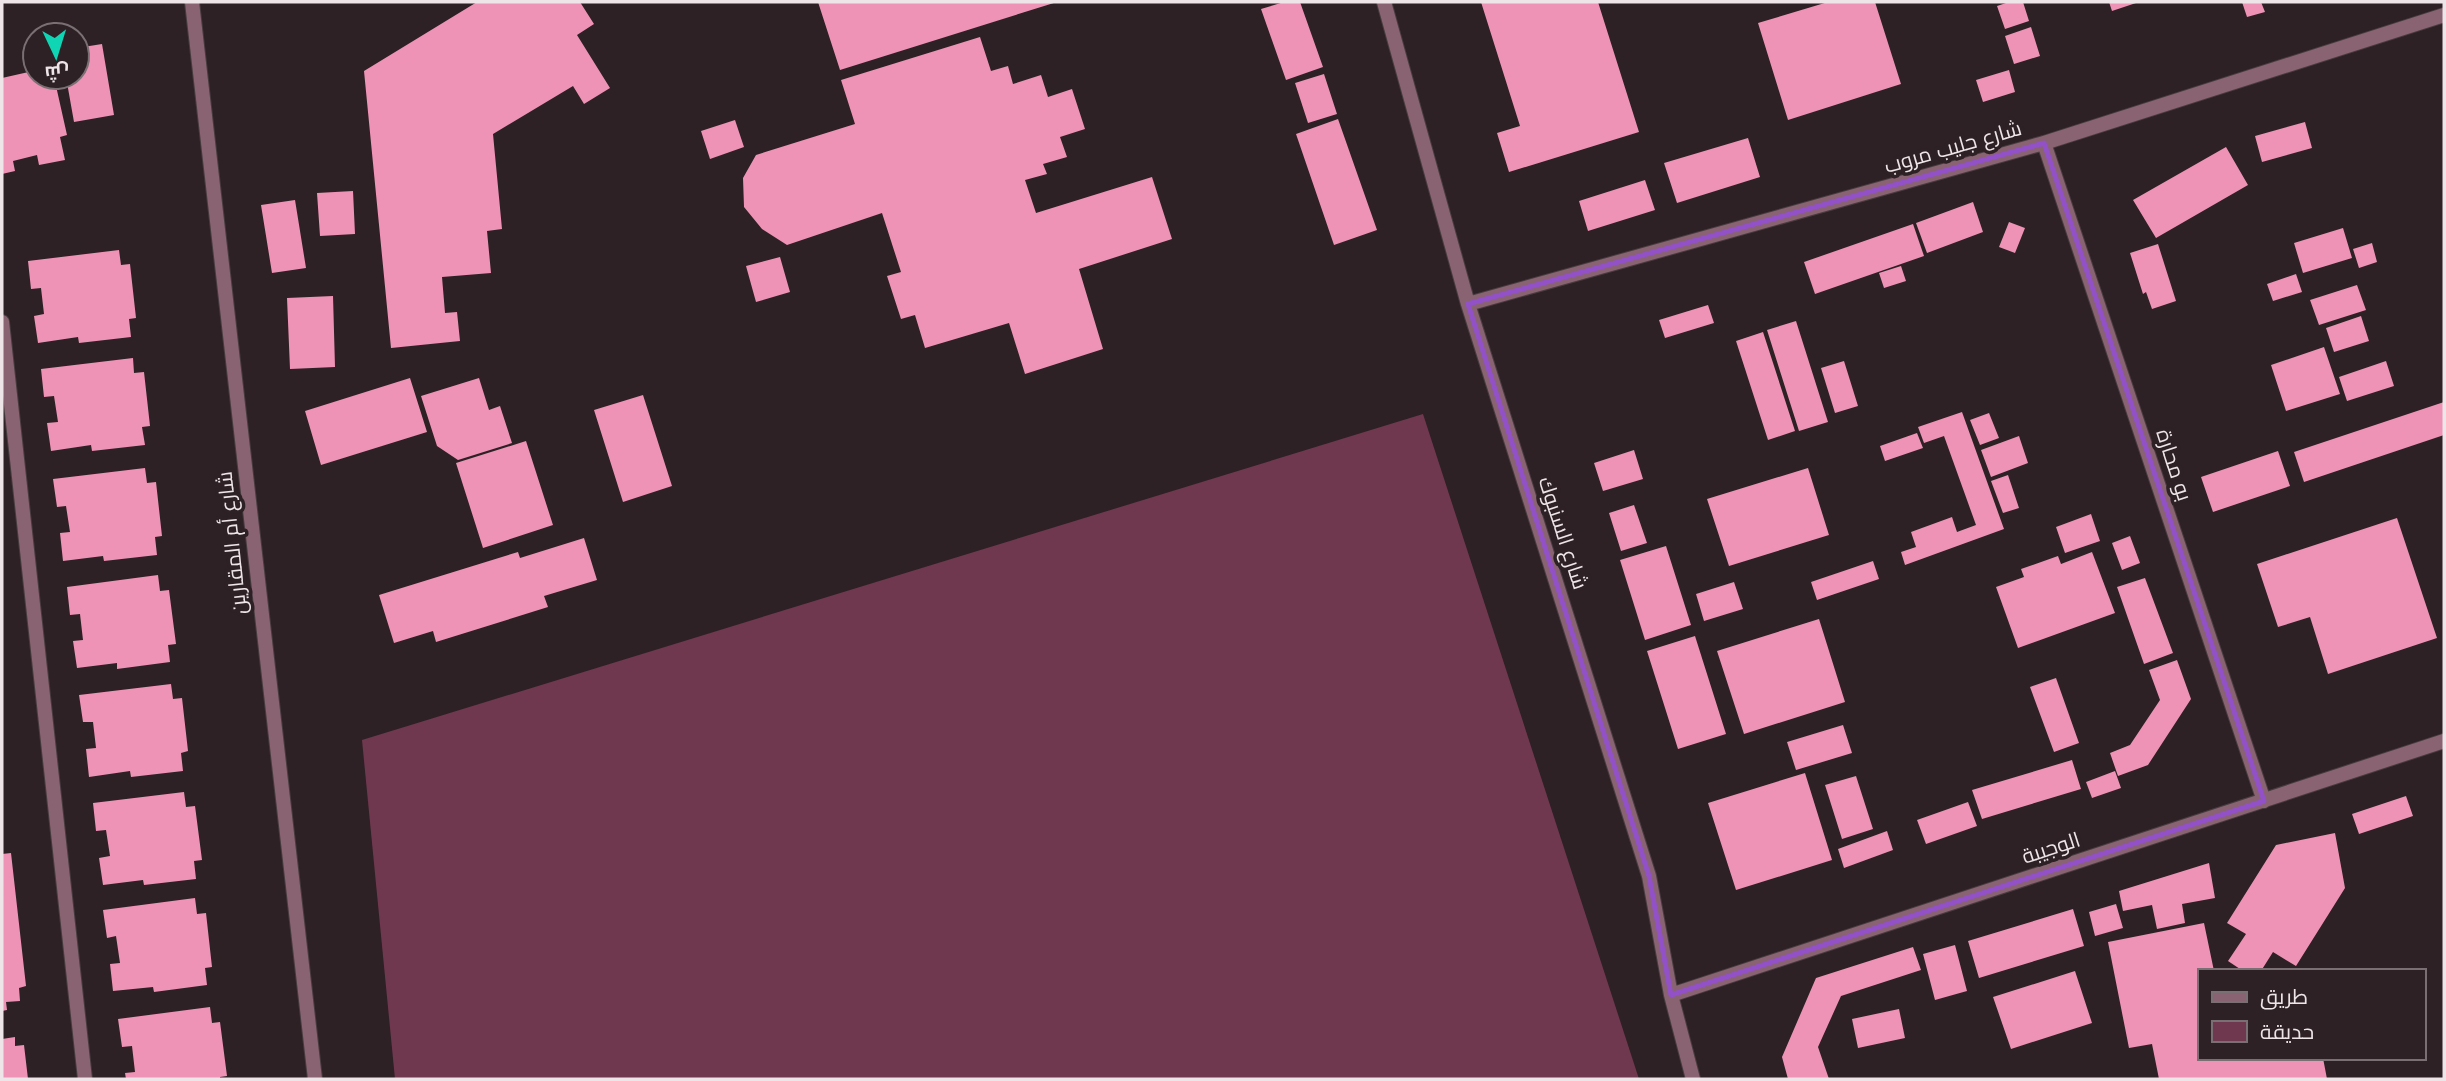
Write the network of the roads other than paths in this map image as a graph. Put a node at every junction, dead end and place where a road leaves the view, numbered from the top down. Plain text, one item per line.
1 (192, 2) edge
2 (1384, 2) edge
3 (2444, 15) edge
4 (2044, 143) junction
5 (1468, 304) junction
6 (2, 322) edge
7 (2444, 741) edge
8 (2264, 801) junction
9 (1671, 995) junction
10 (85, 1079) edge
11 (315, 1079) edge
12 (1693, 1079) edge

1 - 11 street, شارع أم المقارين
2 - 5 street, شارع السنبوك
3 - 4 street, شارع جليب مروب
4 - 5 street, شارع جليب مروب
4 - 8 street, بو محارة
5 - 9 street, شارع السنبوك
6 - 10 street
7 - 8 street, الوجيبة
8 - 9 street, الوجيبة
9 - 12 street, شارع السنبوك

